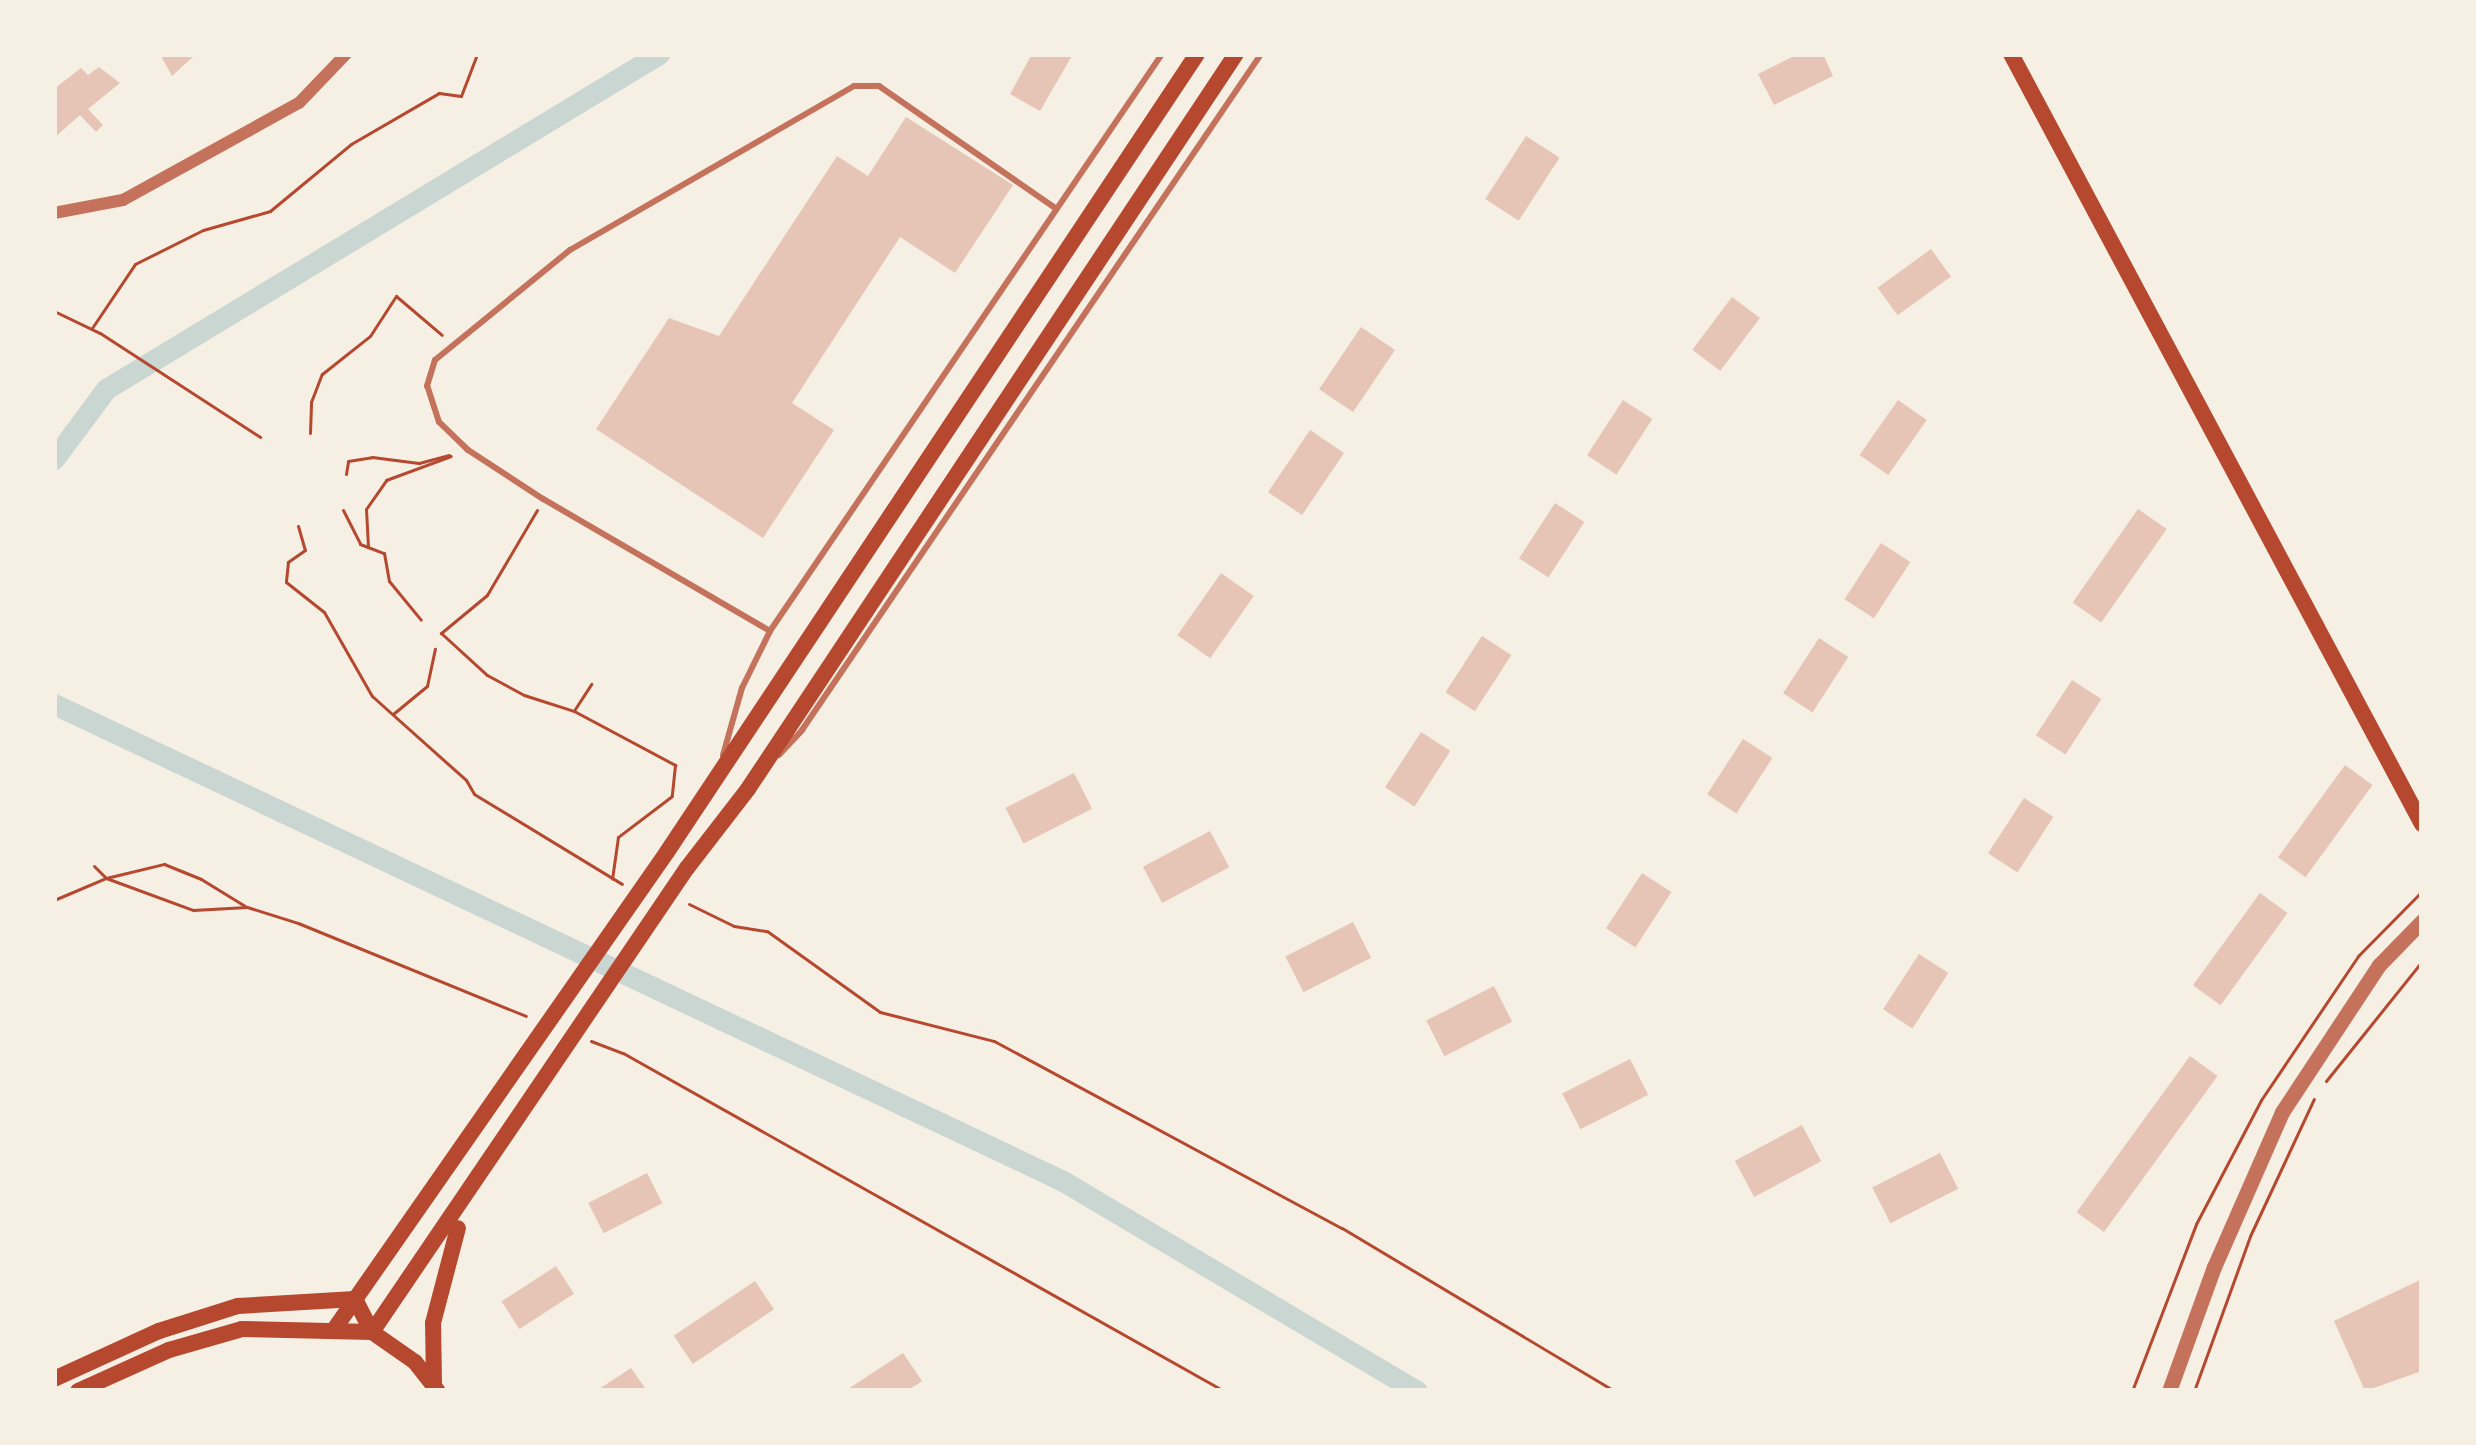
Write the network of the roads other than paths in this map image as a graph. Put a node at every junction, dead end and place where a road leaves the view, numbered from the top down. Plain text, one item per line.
1 (346, 54) edge
2 (1162, 54) edge
3 (1197, 54) edge
4 (1236, 54) edge
5 (1261, 54) edge
6 (2011, 54) edge
7 (1054, 207) junction
8 (54, 213) edge
9 (770, 631) junction
10 (719, 768) junction
11 (748, 789) junction
12 (2422, 824) edge
13 (2422, 921) edge
14 (488, 1164) junction
15 (355, 1299) junction
16 (333, 1331) junction
17 (372, 1332) junction
18 (54, 1379) edge
19 (436, 1388) edge
20 (78, 1391) edge
21 (2169, 1391) edge

1 - 8 street
2 - 7 lane
3 - 10 main road
4 - 11 main road
5 - 11 lane
6 - 12 main road
7 - 9 lane
7 - 9 lane
9 - 10 lane
10 - 15 main road
11 - 14 main road
13 - 21 street
14 - 17 main road
14 - 19 main road
15 - 16 main road
15 - 17 main road
15 - 18 main road
16 - 17 main road
16 - 20 main road
17 - 19 main road

